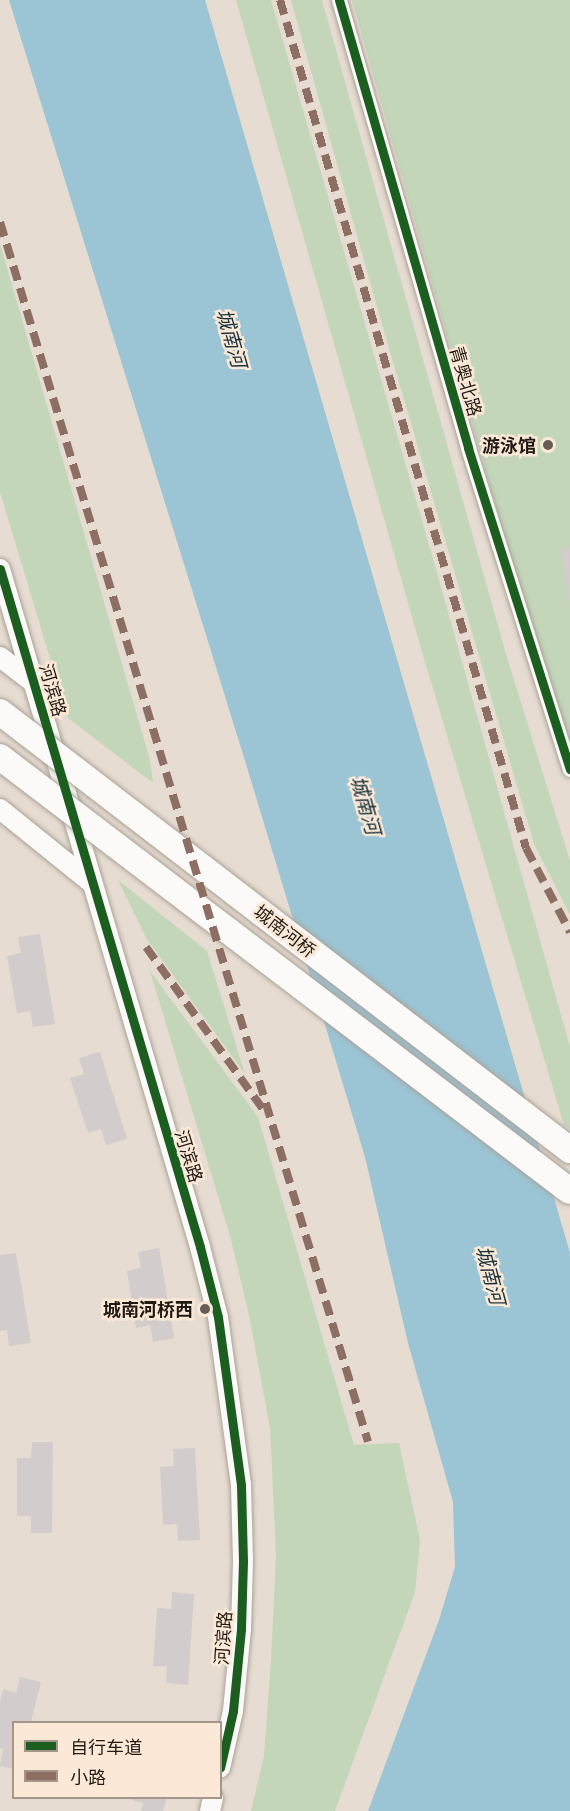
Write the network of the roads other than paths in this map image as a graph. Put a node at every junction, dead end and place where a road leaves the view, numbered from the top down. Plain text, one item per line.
1 (339, 0) edge
2 (0, 569) edge
3 (0, 657) edge
4 (34, 683) junction
5 (0, 712) edge
6 (0, 757) edge
7 (570, 769) edge
8 (0, 809) edge
9 (93, 884) junction
10 (570, 1150) edge
11 (570, 1191) edge
12 (222, 1759) edge

1 - 7 street, 青奥北路
2 - 4 street, 河滨路
3 - 4 street
4 - 9 street, 河滨路
5 - 10 highway, 城南河桥, bridge
6 - 11 highway, 城南河桥, bridge
8 - 9 street
9 - 12 street, 河滨路

